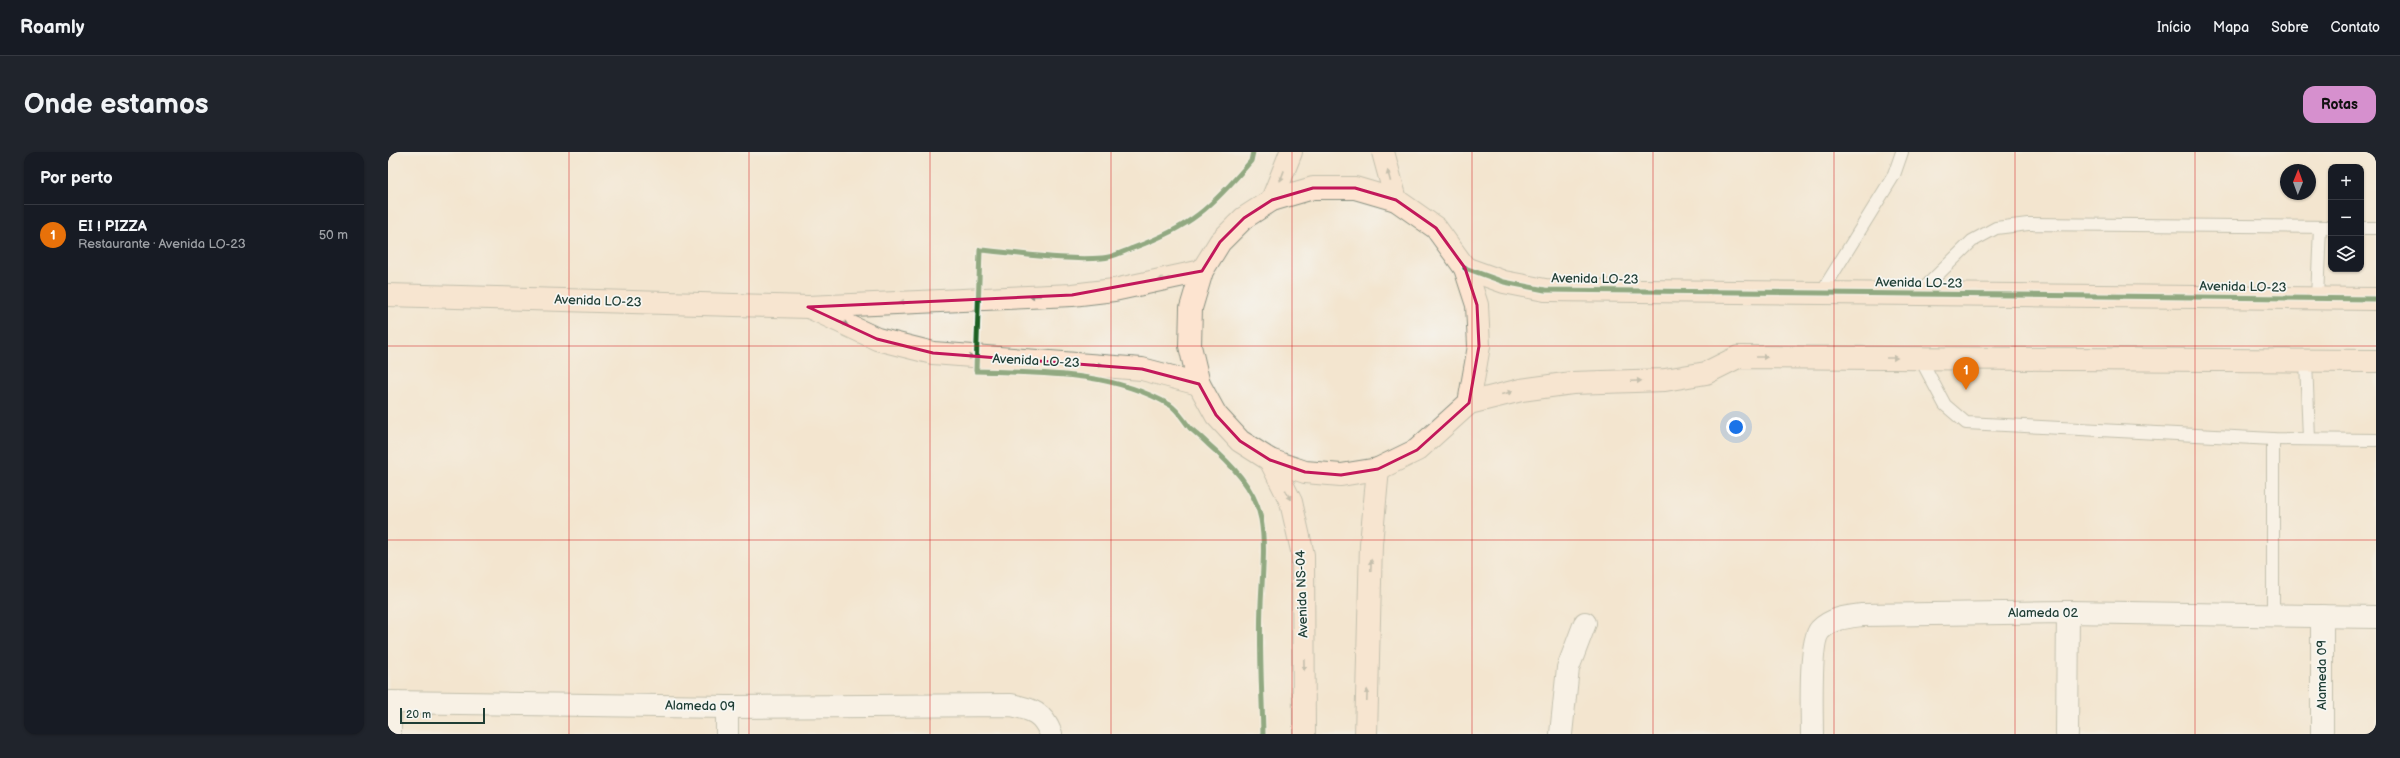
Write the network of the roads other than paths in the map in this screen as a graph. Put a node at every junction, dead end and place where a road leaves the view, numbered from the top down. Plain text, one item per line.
1 (1291, 152) edge
2 (1383, 152) edge
3 (1902, 152) edge
4 (1272, 200) junction
5 (1396, 200) junction
6 (2326, 227) edge
7 (2364, 228) edge
8 (2376, 228) edge
9 (1465, 268) junction
10 (1202, 271) junction
11 (1821, 293) junction
12 (1918, 294) junction
13 (388, 295) edge
14 (2317, 298) junction
15 (2376, 299) edge
16 (808, 307) junction
17 (1920, 358) junction
18 (2306, 360) junction
19 (2376, 361) edge
20 (1199, 384) junction
21 (1469, 403) junction
22 (2273, 439) junction
23 (2309, 439) junction
24 (2376, 440) edge
25 (1270, 460) junction
26 (1378, 468) junction
27 (2068, 612) junction
28 (2273, 615) junction
29 (2322, 616) junction
30 (2376, 617) edge
31 (1585, 623) dead end
32 (389, 702) edge
33 (727, 707) junction
34 (390, 734) edge
35 (727, 734) edge
36 (1051, 734) edge
37 (1304, 734) edge
38 (1366, 734) edge
39 (1561, 734) edge
40 (1812, 734) edge
41 (2067, 734) edge
42 (2322, 734) edge

1 -> 4 street
5 -> 2 street
3 - 11 lane
4 - 5 street
4 - 10 street
5 - 9 street
6 - 12 lane
6 - 14 lane
7 - 8 lane
9 - 11 street, Avenida LO-23
9 - 21 street
10 -> 16 street, Avenida LO-23
10 - 20 street
11 - 12 street, Avenida LO-23
12 - 14 street, Avenida LO-23
13 - 16 street, Avenida LO-23
14 - 15 street, Avenida LO-23
16 -> 20 street, Avenida LO-23
17 - 18 street
21 -> 17 street
17 - 22 lane
18 - 19 street
18 - 23 lane
20 - 25 street
21 - 26 street
22 - 23 lane
22 - 28 lane
23 - 24 lane
25 - 26 street
25 -> 37 street, Avenida NS-04
38 -> 26 street
27 - 28 street, Alameda 02
27 - 40 street, Alameda 02
27 - 41 street
28 - 29 street, Alameda 02
29 - 30 street, Alameda 02
29 - 42 street, Alameda 09
31 - 39 street
32 - 33 street, Alameda 09
32 - 34 street
33 - 35 street
33 - 36 street, Alameda 09

